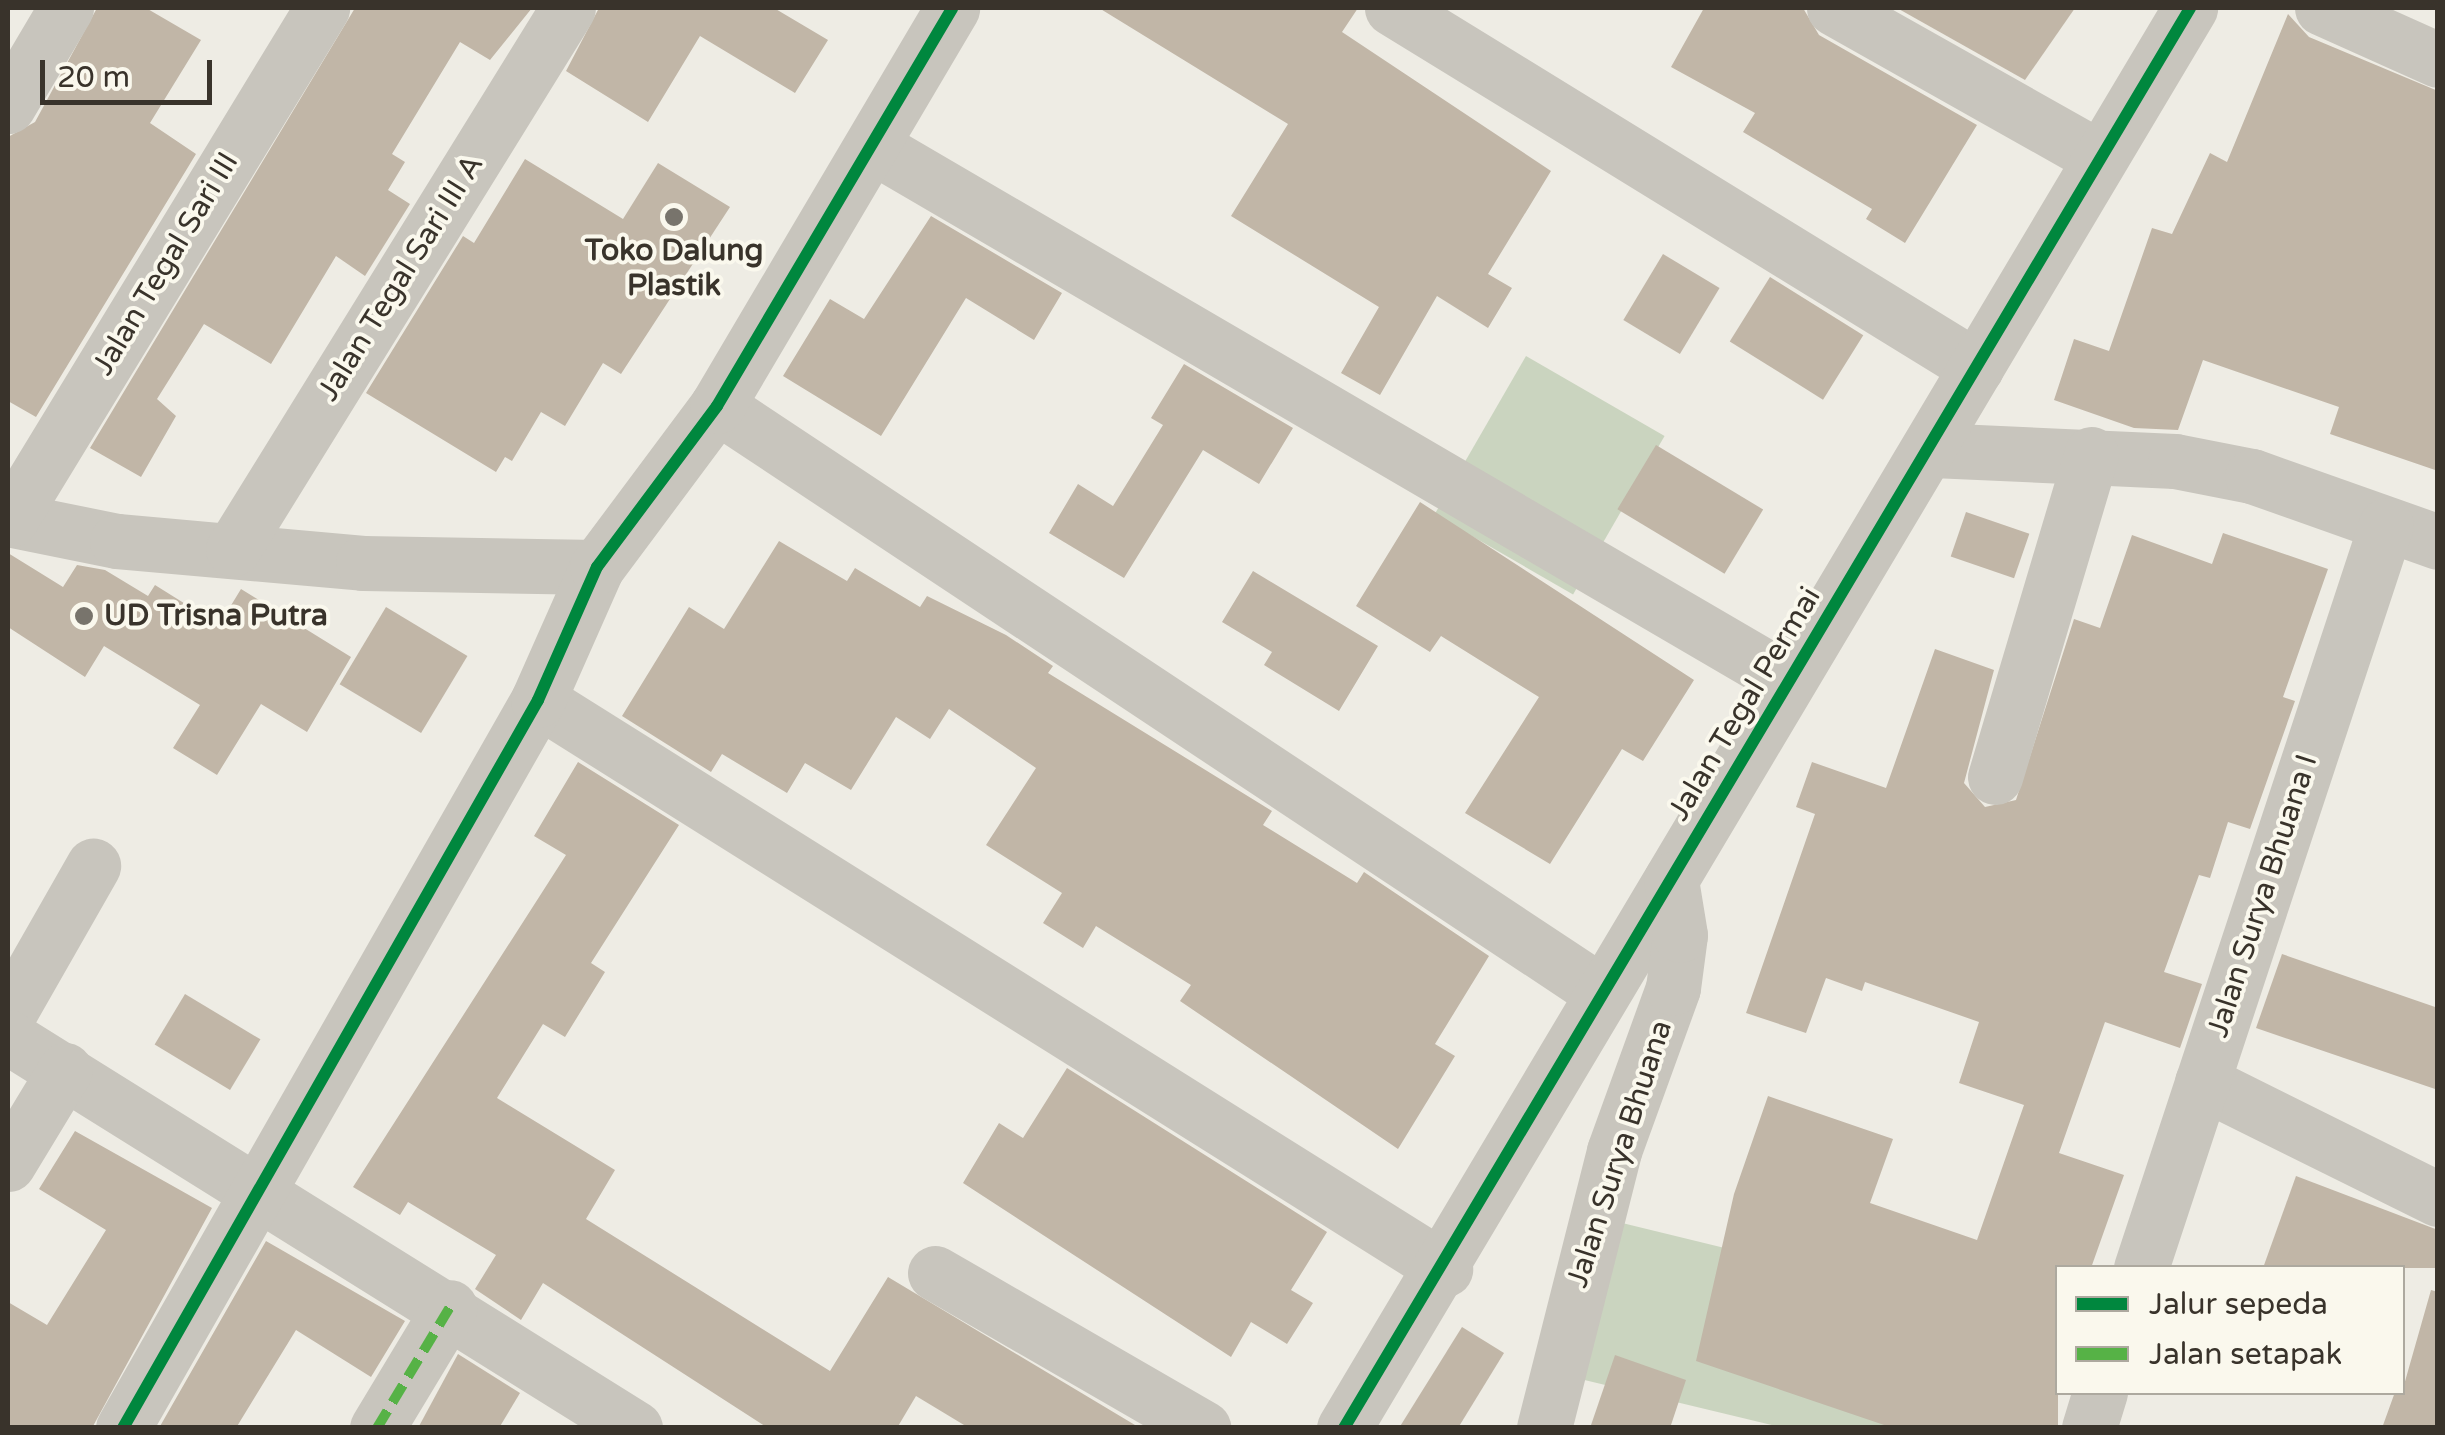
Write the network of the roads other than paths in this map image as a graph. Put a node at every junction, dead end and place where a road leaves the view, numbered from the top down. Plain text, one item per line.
1 (66, 8) edge
2 (322, 8) edge
3 (568, 8) edge
4 (952, 8) edge
5 (1392, 8) edge
6 (1834, 8) edge
7 (2190, 8) edge
8 (2322, 8) edge
9 (2438, 60) edge
10 (8, 106) edge
11 (874, 147) junction
12 (2098, 157) junction
13 (1976, 366) junction
14 (718, 406) junction
15 (1933, 450) junction
16 (2091, 454) junction
17 (9, 520) edge
18 (2386, 526) junction
19 (2438, 542) edge
20 (233, 549) junction
21 (597, 567) junction
22 (1784, 678) junction
23 (538, 700) junction
24 (1995, 776) dead end
25 (94, 866) dead end
26 (1671, 880) junction
27 (1601, 992) junction
28 (8, 1015) edge
29 (8, 1037) edge
30 (65, 1070) junction
31 (2202, 1082) junction
32 (8, 1164) edge
33 (261, 1196) junction
34 (2438, 1199) edge
35 (2142, 1265) edge
36 (1445, 1270) junction
37 (935, 1273) dead end
38 (450, 1306) junction
39 (2099, 1395) edge
40 (123, 1428) edge
41 (377, 1428) edge
42 (634, 1428) edge
43 (1204, 1428) edge
44 (1344, 1428) edge
45 (1544, 1428) edge
46 (2089, 1428) edge

1 - 10 street
2 - 17 street, Jalan Tegal Sari III
3 - 20 street, Jalan Tegal Sari III A
4 - 11 street
5 - 13 street
6 - 12 street
7 - 12 street, Jalan Tegal Permai
8 - 9 street
11 - 14 street
11 - 22 street
12 - 13 street, Jalan Tegal Permai
13 - 15 street, Jalan Tegal Permai
14 - 21 street
14 - 27 street
15 - 16 street
15 - 22 street, Jalan Tegal Permai
16 - 18 street
16 - 24 street
17 - 20 street
18 - 19 street
18 - 31 street, Jalan Surya Bhuana I
20 - 21 street
21 - 23 street
22 - 26 street, Jalan Tegal Permai
23 - 33 street
23 - 36 street
25 - 28 street
26 - 27 street, Jalan Tegal Permai
26 - 45 street, Jalan Surya Bhuana
27 - 36 street, Jalan Tegal Permai
29 - 30 street
30 - 32 street
30 - 33 street
31 - 34 street
31 - 35 street, Jalan Surya Bhuana I
33 - 38 street
33 - 40 street
36 - 44 street, Jalan Tegal Permai
37 - 43 street
38 - 41 street
38 - 42 street
39 - 46 street

